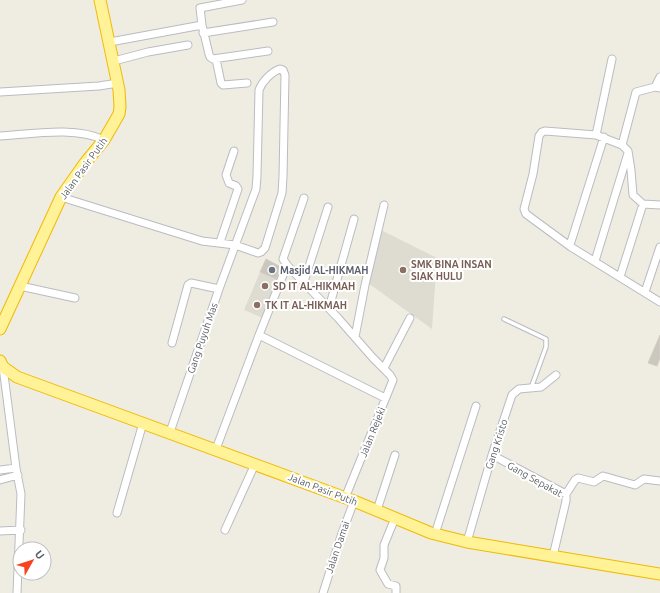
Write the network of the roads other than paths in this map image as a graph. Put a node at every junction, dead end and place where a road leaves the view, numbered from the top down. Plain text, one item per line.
1 (100, 0) edge
2 (242, 0) edge
3 (273, 22) dead end
4 (202, 25) junction
5 (203, 33) junction
6 (110, 42) junction
7 (188, 45) dead end
8 (268, 51) dead end
9 (216, 59) junction
10 (612, 59) dead end
11 (114, 61) junction
12 (660, 77) edge
13 (118, 83) junction
14 (247, 83) dead end
15 (658, 87) edge
16 (0, 92) edge
17 (0, 136) edge
18 (600, 136) junction
19 (104, 140) junction
20 (622, 145) junction
21 (628, 151) junction
22 (234, 152) dead end
23 (61, 197) junction
24 (304, 198) dead end
25 (643, 204) junction
26 (384, 205) dead end
27 (660, 205) edge
28 (328, 207) dead end
29 (354, 219) dead end
30 (220, 242) junction
31 (235, 245) junction
32 (572, 247) junction
33 (660, 247) edge
34 (595, 262) junction
35 (287, 265) junction
36 (620, 277) junction
37 (304, 282) junction
38 (20, 286) junction
39 (219, 289) junction
40 (645, 292) junction
41 (75, 298) dead end
42 (660, 302) edge
43 (329, 308) junction
44 (410, 318) dead end
45 (504, 319) dead end
46 (0, 329) edge
47 (259, 334) junction
48 (355, 337) junction
49 (172, 343) dead end
50 (1, 364) edge
51 (384, 368) junction
52 (556, 375) dead end
53 (2, 381) edge
54 (531, 388) junction
55 (385, 398) junction
56 (476, 406) dead end
57 (143, 423) junction
58 (170, 432) junction
59 (216, 449) junction
60 (395, 455) dead end
61 (492, 455) junction
62 (255, 464) junction
63 (0, 470) edge
64 (17, 472) junction
65 (0, 480) edge
66 (660, 480) edge
67 (566, 494) junction
68 (349, 500) junction
69 (377, 510) junction
70 (117, 513) dead end
71 (395, 518) junction
72 (21, 530) junction
73 (225, 530) dead end
74 (0, 531) edge
75 (435, 534) junction
76 (467, 542) junction
77 (553, 556) junction
78 (660, 574) edge
79 (17, 593) edge
80 (322, 593) edge
81 (396, 593) edge

1 - 6 highway, Jalan Pasir Putih
2 - 4 street
3 - 5 street
4 - 5 street
4 - 6 street
5 - 9 street
6 - 11 highway, Jalan Pasir Putih
7 - 11 street
8 - 9 street
9 - 14 street
10 - 18 street
11 - 13 highway, Jalan Pasir Putih
12 - 15 street
13 - 16 street
13 - 19 highway, Jalan Pasir Putih
15 - 20 street
17 - 19 street
18 - 20 street
18 - 32 street
18 - 32 street
19 - 23 highway, Jalan Pasir Putih
20 - 21 street
21 - 25 street
21 - 34 street
22 - 30 street
23 - 30 street
23 - 38 highway, Jalan Pasir Putih
24 - 35 street
25 - 27 street
25 - 36 street
26 - 48 street
28 - 37 street
29 - 43 street
30 - 31 street
31 - 31 street, Gang Puyuh Mas
31 - 39 street, Gang Puyuh Mas
32 - 34 street
33 - 40 street
34 - 36 street
35 - 37 street, Jalan Rejeki
35 - 47 street
36 - 40 street
37 - 43 street, Jalan Rejeki
38 - 41 street
38 - 46 highway, Jalan Pasir Putih
39 - 49 street
39 - 58 street, Gang Puyuh Mas
40 - 42 street
43 - 48 street, Jalan Rejeki
44 - 51 street
45 - 54 lane
47 - 55 street
47 - 59 street
48 - 51 street, Jalan Rejeki
50 - 53 street
50 - 57 highway, Jalan Pasir Putih
51 - 55 street, Jalan Rejeki
52 - 54 street, Gang Kristo
53 - 64 street
54 - 61 street, Gang Kristo
55 - 68 street, Jalan Rejeki
56 - 75 street
57 - 58 highway, Jalan Pasir Putih
57 - 70 street
58 - 59 highway, Jalan Pasir Putih
59 - 62 highway, Jalan Pasir Putih
60 - 69 street
61 - 67 street, Gang Sepakat
61 - 76 street, Gang Kristo
62 - 68 highway, Jalan Pasir Putih
62 - 73 street
63 - 64 street
64 - 65 street
64 - 72 street
66 - 67 street
67 - 77 street, Gang Sepakat
68 - 69 highway, Jalan Pasir Putih
68 - 80 street, Jalan Damai
69 - 71 highway, Jalan Pasir Putih
71 - 75 highway, Jalan Pasir Putih
71 - 81 street
72 - 74 street
72 - 79 street
75 - 76 highway, Jalan Pasir Putih
76 - 77 highway, Jalan Pasir Putih
77 - 78 highway, Jalan Pasir Putih

